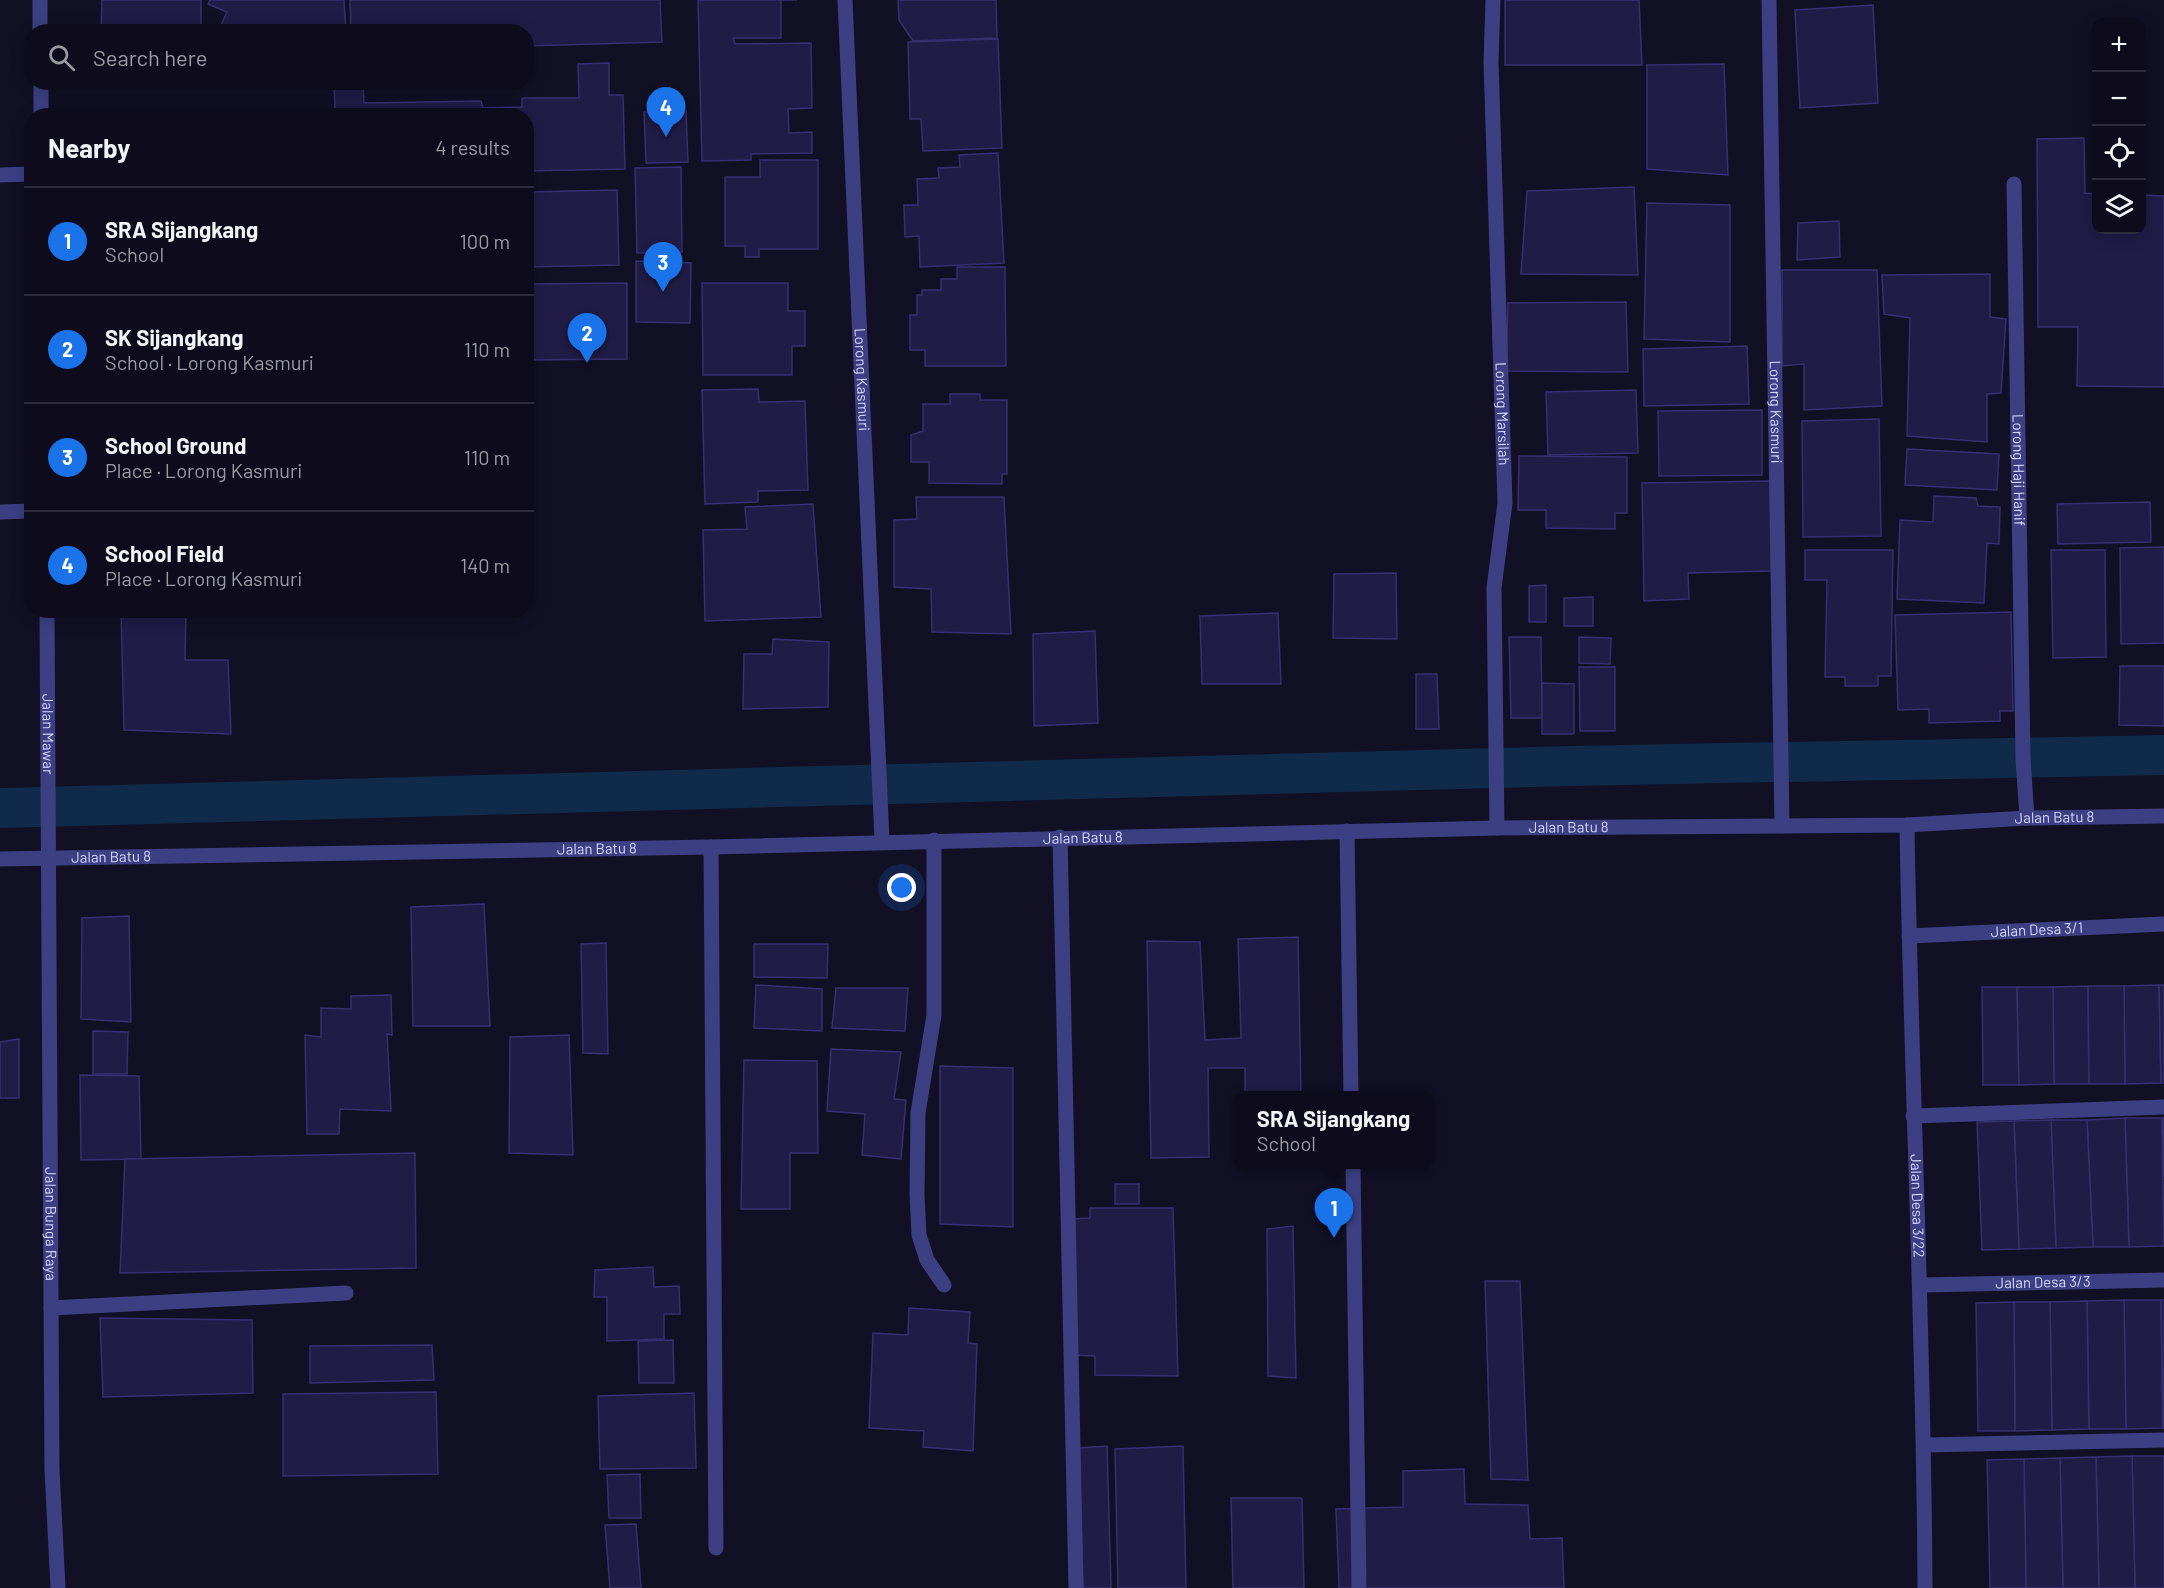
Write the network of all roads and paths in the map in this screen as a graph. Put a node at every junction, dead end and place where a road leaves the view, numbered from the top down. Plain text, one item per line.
1 (40, 0) edge
2 (845, 0) edge
3 (1493, 0) edge
4 (1769, 0) edge
5 (40, 24) edge
6 (41, 90) edge
7 (41, 108) edge
8 (24, 174) edge
9 (0, 175) edge
10 (2013, 184) dead end
11 (24, 511) edge
12 (0, 512) edge
13 (47, 618) edge
14 (2164, 816) edge
15 (2027, 818) junction
16 (1907, 825) junction
17 (1782, 826) junction
18 (1497, 828) junction
19 (1347, 831) junction
20 (1059, 837) junction
21 (934, 840) junction
22 (882, 841) junction
23 (711, 847) junction
24 (50, 858) junction
25 (0, 859) edge
26 (2164, 924) edge
27 (1909, 936) junction
28 (1352, 1091) edge
29 (2164, 1107) edge
30 (1913, 1116) junction
31 (1353, 1169) edge
32 (2164, 1280) edge
33 (944, 1285) dead end
34 (1921, 1285) junction
35 (346, 1293) dead end
36 (51, 1308) junction
37 (2164, 1440) edge
38 (1924, 1445) junction
39 (716, 1548) dead end
40 (58, 1588) edge
41 (1076, 1588) edge
42 (1359, 1588) edge
43 (1925, 1588) edge

1 - 5 street
2 - 22 street, Lorong Kasmuri
3 - 18 street, Lorong Marsilah
4 - 17 street, Lorong Kasmuri
6 - 7 street
8 - 9 street
10 - 15 street, Lorong Haji Hanif
11 - 12 street
13 - 24 street, Jalan Mawar
14 - 15 street, Jalan Batu 8
15 - 16 street, Jalan Batu 8
16 - 17 street, Jalan Batu 8
16 - 27 street, Jalan Desa 3/22
17 - 18 street, Jalan Batu 8
18 - 19 street, Jalan Batu 8
19 - 20 street, Jalan Batu 8
19 - 28 street
20 - 21 street, Jalan Batu 8
20 - 41 street
21 - 22 street, Jalan Batu 8
21 - 33 street
22 - 23 street, Jalan Batu 8
23 - 24 street, Jalan Batu 8
23 - 39 street
24 - 25 street, Jalan Batu 8
24 - 36 street, Jalan Bunga Raya
26 - 27 street, Jalan Desa 3/1
27 - 30 street, Jalan Desa 3/22
29 - 30 street
30 - 34 street, Jalan Desa 3/22
31 - 42 street
32 - 34 street, Jalan Desa 3/3
34 - 38 street, Jalan Desa 3/22
35 - 36 street
36 - 40 street, Jalan Bunga Raya
37 - 38 street
38 - 43 street, Jalan Desa 3/22

